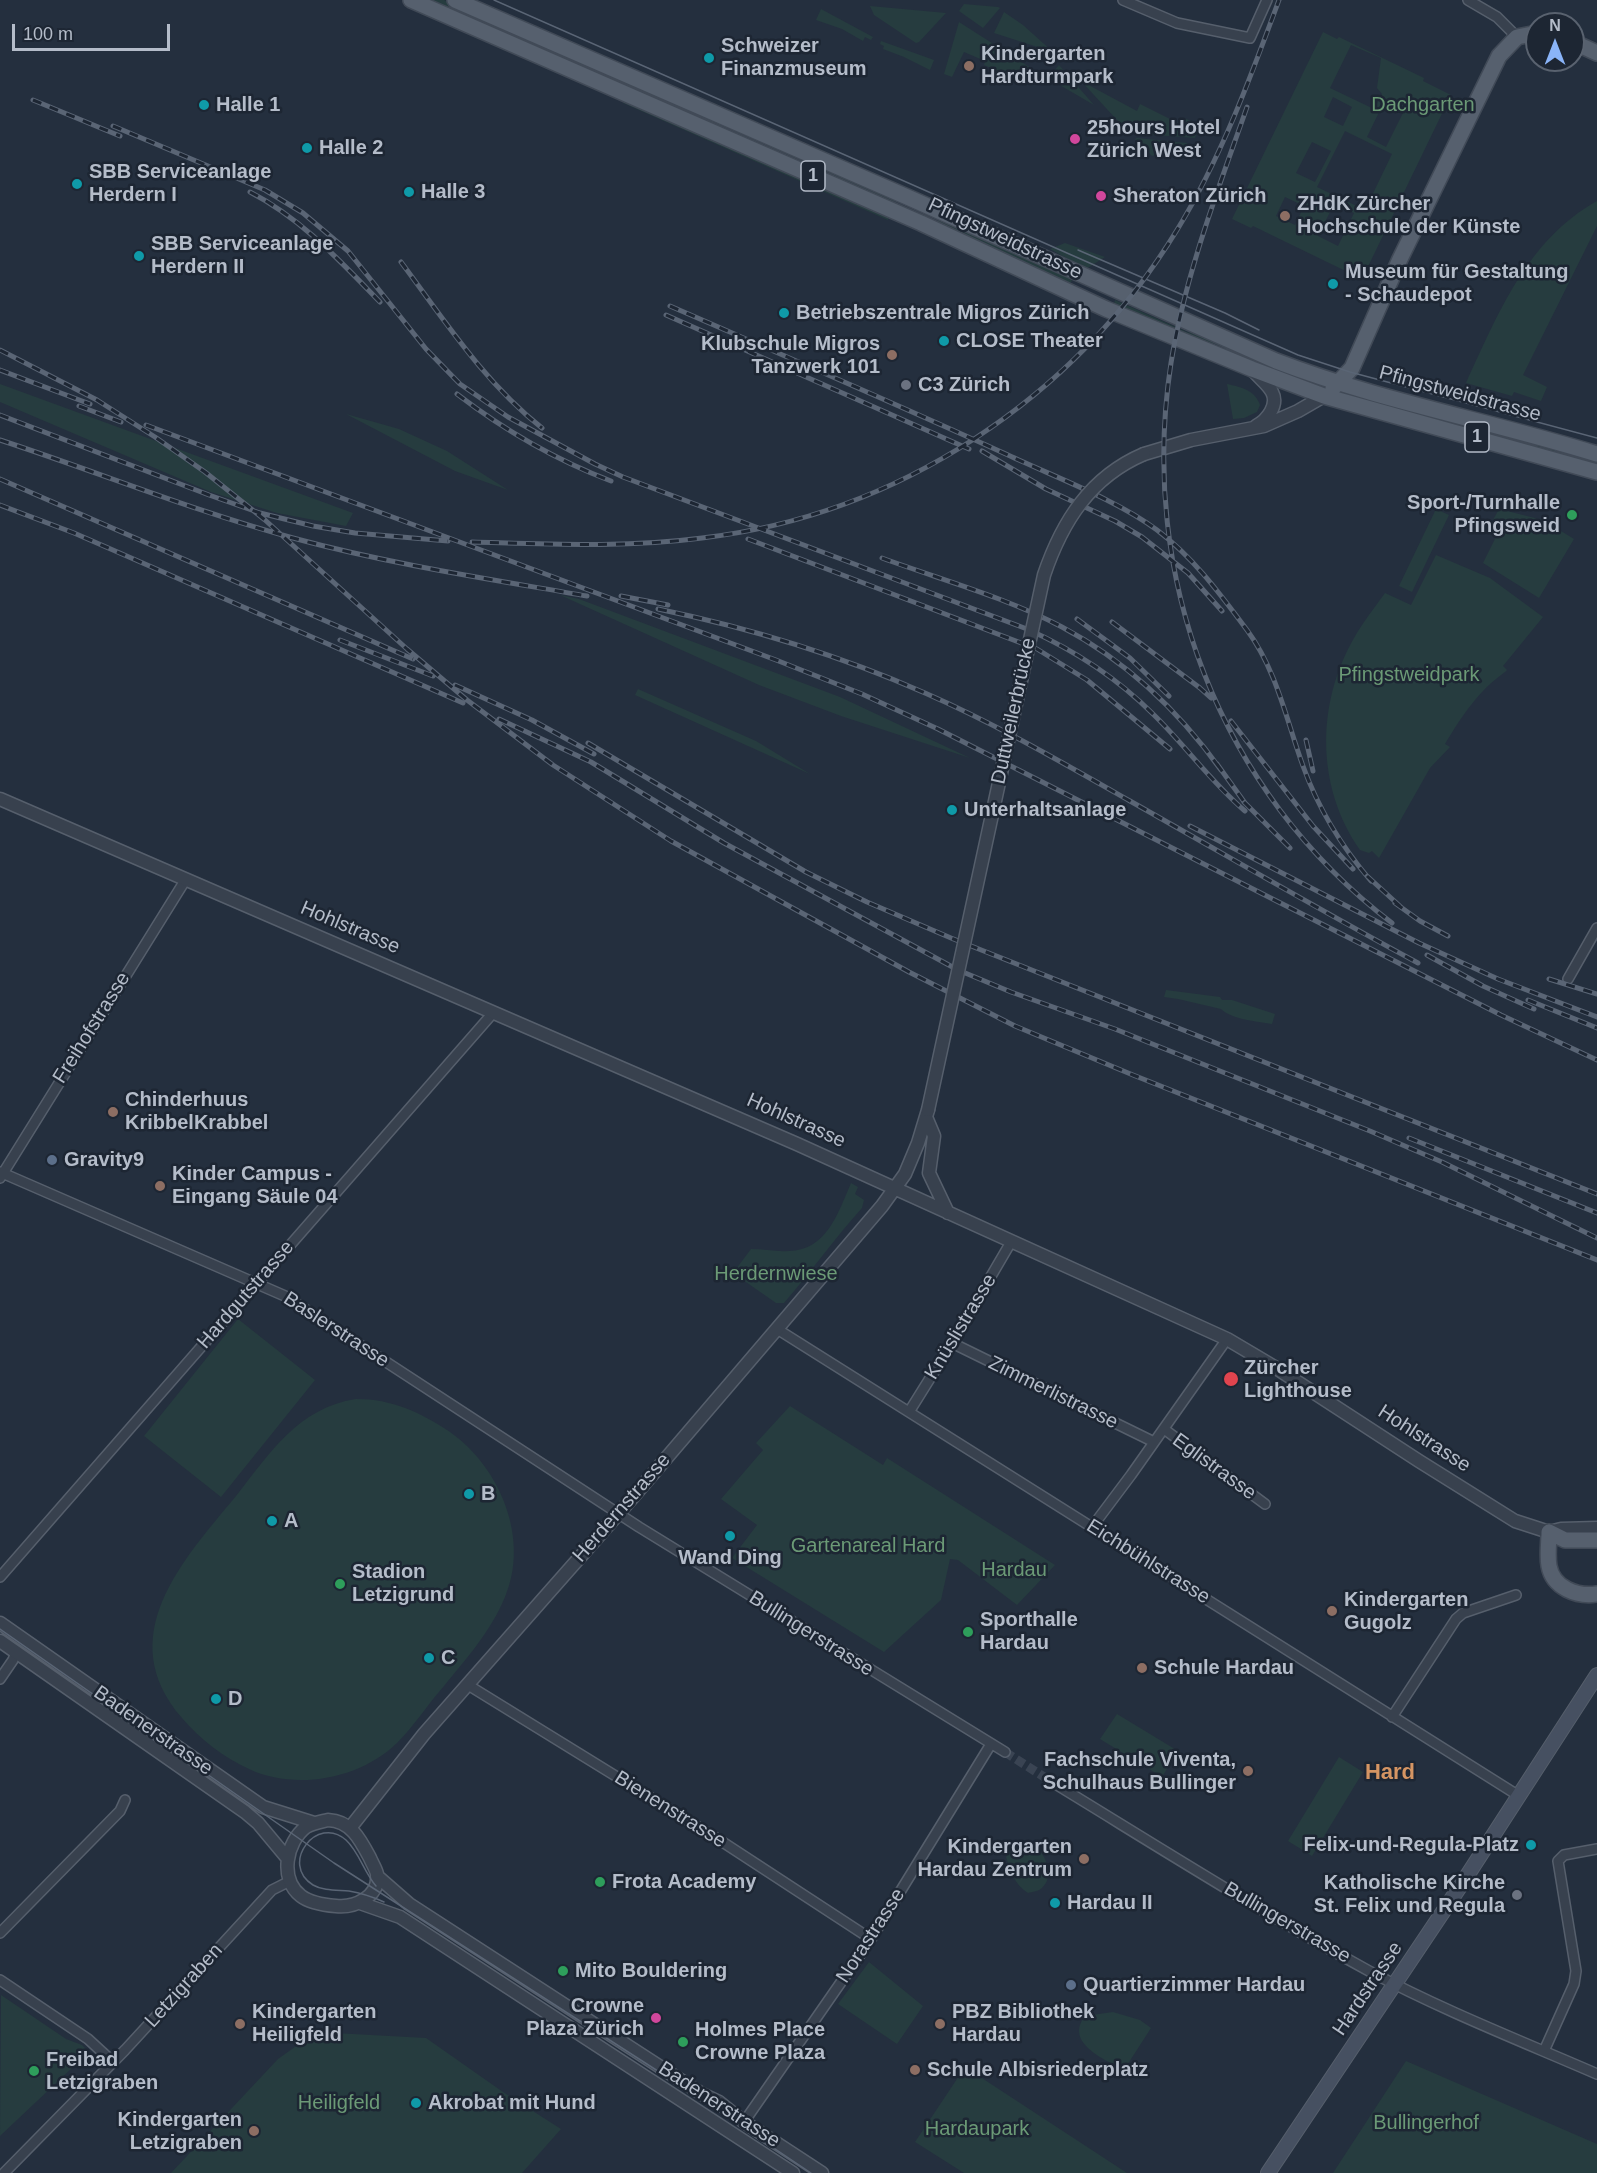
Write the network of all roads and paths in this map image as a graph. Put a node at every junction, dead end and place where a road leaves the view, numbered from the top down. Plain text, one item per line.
1 (411, 0) edge
2 (456, 0) edge
3 (1123, 0) edge
4 (1267, 0) edge
5 (1468, 0) edge
6 (1525, 35) edge
7 (1517, 37) junction
8 (1252, 369) junction
9 (1338, 384) junction
10 (1324, 396) junction
11 (1238, 432) junction
12 (1597, 454) edge
13 (1597, 472) edge
14 (0, 799) edge
15 (186, 879) junction
16 (1597, 928) edge
17 (1568, 979) dead end
18 (493, 1013) junction
19 (927, 1114) junction
20 (1, 1174) edge
21 (895, 1188) junction
22 (948, 1212) junction
23 (1011, 1242) junction
24 (256, 1282) junction
25 (777, 1329) junction
26 (1227, 1339) junction
27 (952, 1343) junction
28 (909, 1412) junction
29 (1164, 1430) junction
30 (1154, 1442) junction
31 (1265, 1504) dead end
32 (619, 1513) junction
33 (1092, 1527) junction
34 (1597, 1528) edge
35 (1549, 1532) junction
36 (1597, 1540) edge
37 (0, 1577) edge
38 (1597, 1594) edge
39 (1516, 1595) dead end
40 (0, 1623) edge
41 (0, 1641) edge
42 (16, 1652) junction
43 (1597, 1675) edge
44 (0, 1679) edge
45 (468, 1685) junction
46 (1392, 1717) junction
47 (991, 1744) junction
48 (1005, 1752) tunnel mouth
49 (1052, 1782) tunnel mouth
50 (1519, 1796) junction
51 (125, 1800) dead end
52 (314, 1823) junction
53 (350, 1828) junction
54 (1597, 1849) edge
55 (288, 1859) junction
56 (377, 1876) junction
57 (290, 1881) junction
58 (360, 1903) junction
59 (0, 1933) edge
60 (871, 1939) junction
61 (0, 1980) edge
62 (1395, 1983) junction
63 (1544, 2051) junction
64 (113, 2062) junction
65 (1597, 2074) edge
66 (744, 2122) junction
67 (4, 2173) edge
68 (793, 2173) edge
69 (822, 2173) edge
70 (1268, 2173) edge

1 - 8 main road, Pfingstweidstrasse / 1
2 - 9 main road, Pfingstweidstrasse / 1
3 - 4 street
5 - 7 street
6 - 7 main road
7 - 9 main road
8 - 10 main road, Pfingstweidstrasse / 1
8 - 11 street
9 - 10 main road
9 - 12 main road, Pfingstweidstrasse
10 - 11 street, Duttweilerbrücke
10 - 13 main road, Pfingstweidstrasse / 1
11 - 19 street, Duttweilerbrücke, bridge
14 - 15 street, Hohlstrasse
15 - 18 street, Hohlstrasse
15 - 20 street, Freihofstrasse
16 - 17 street
18 - 21 street, Hohlstrasse
18 - 24 street, Hardgutstrasse
19 - 21 street, Duttweilerbrücke
19 - 22 street
20 - 24 street, Baslerstrasse
21 - 22 street, Hohlstrasse
21 - 25 street, Herdernstrasse
22 - 23 street, Hohlstrasse
23 - 26 street, Hohlstrasse
23 - 27 street, Knüslistrasse
24 - 32 street, Baslerstrasse
24 - 37 street, Hardgutstrasse
25 - 28 street, Eichbühlstrasse
25 - 32 street, Herdernstrasse
26 - 29 street, Eglistrasse
26 - 35 street, Hohlstrasse
27 - 28 street, Knüslistrasse
27 - 30 street, Zimmerlistrasse
28 - 33 street, Eichbühlstrasse
29 - 30 street, Eglistrasse
29 - 31 street, Eglistrasse
30 - 33 street, Eglistrasse
32 - 45 street, Herdernstrasse
32 - 47 street, Bullingerstrasse
33 - 46 street, Eichbühlstrasse
34 - 35 street, Hohlstrasse
35 - 36 main road, Hohlstrasse
35 - 38 main road
39 - 46 street
40 - 52 street, Badenerstrasse
41 - 42 street, Badenerstrasse
42 - 44 street
42 - 55 street, Badenerstrasse
43 - 50 main road, Hardstrasse
45 - 53 street, Herdernstrasse
45 - 60 street, Bienenstrasse
46 - 50 street, Eichbühlstrasse
47 - 48 street, Bullingerstrasse
47 - 60 street, Norastrasse
49 - 62 street, Bullingerstrasse
50 - 62 main road, Hardstrasse
51 - 59 street
52 - 53 street, Badenerstrasse
52 - 55 street
53 - 56 street, Badenerstrasse
54 - 63 street
55 - 57 street
56 - 58 street
56 - 66 street, Badenerstrasse
57 - 58 street, Badenerstrasse
57 - 64 street, Letzigraben
58 - 68 street, Badenerstrasse
60 - 66 street, Norastrasse
61 - 64 street
62 - 63 street, Bullingerstrasse
62 - 70 main road, Hardstrasse
63 - 65 street, Bullingerstrasse
64 - 67 street, Letzigraben
66 - 69 street, Badenerstrasse

